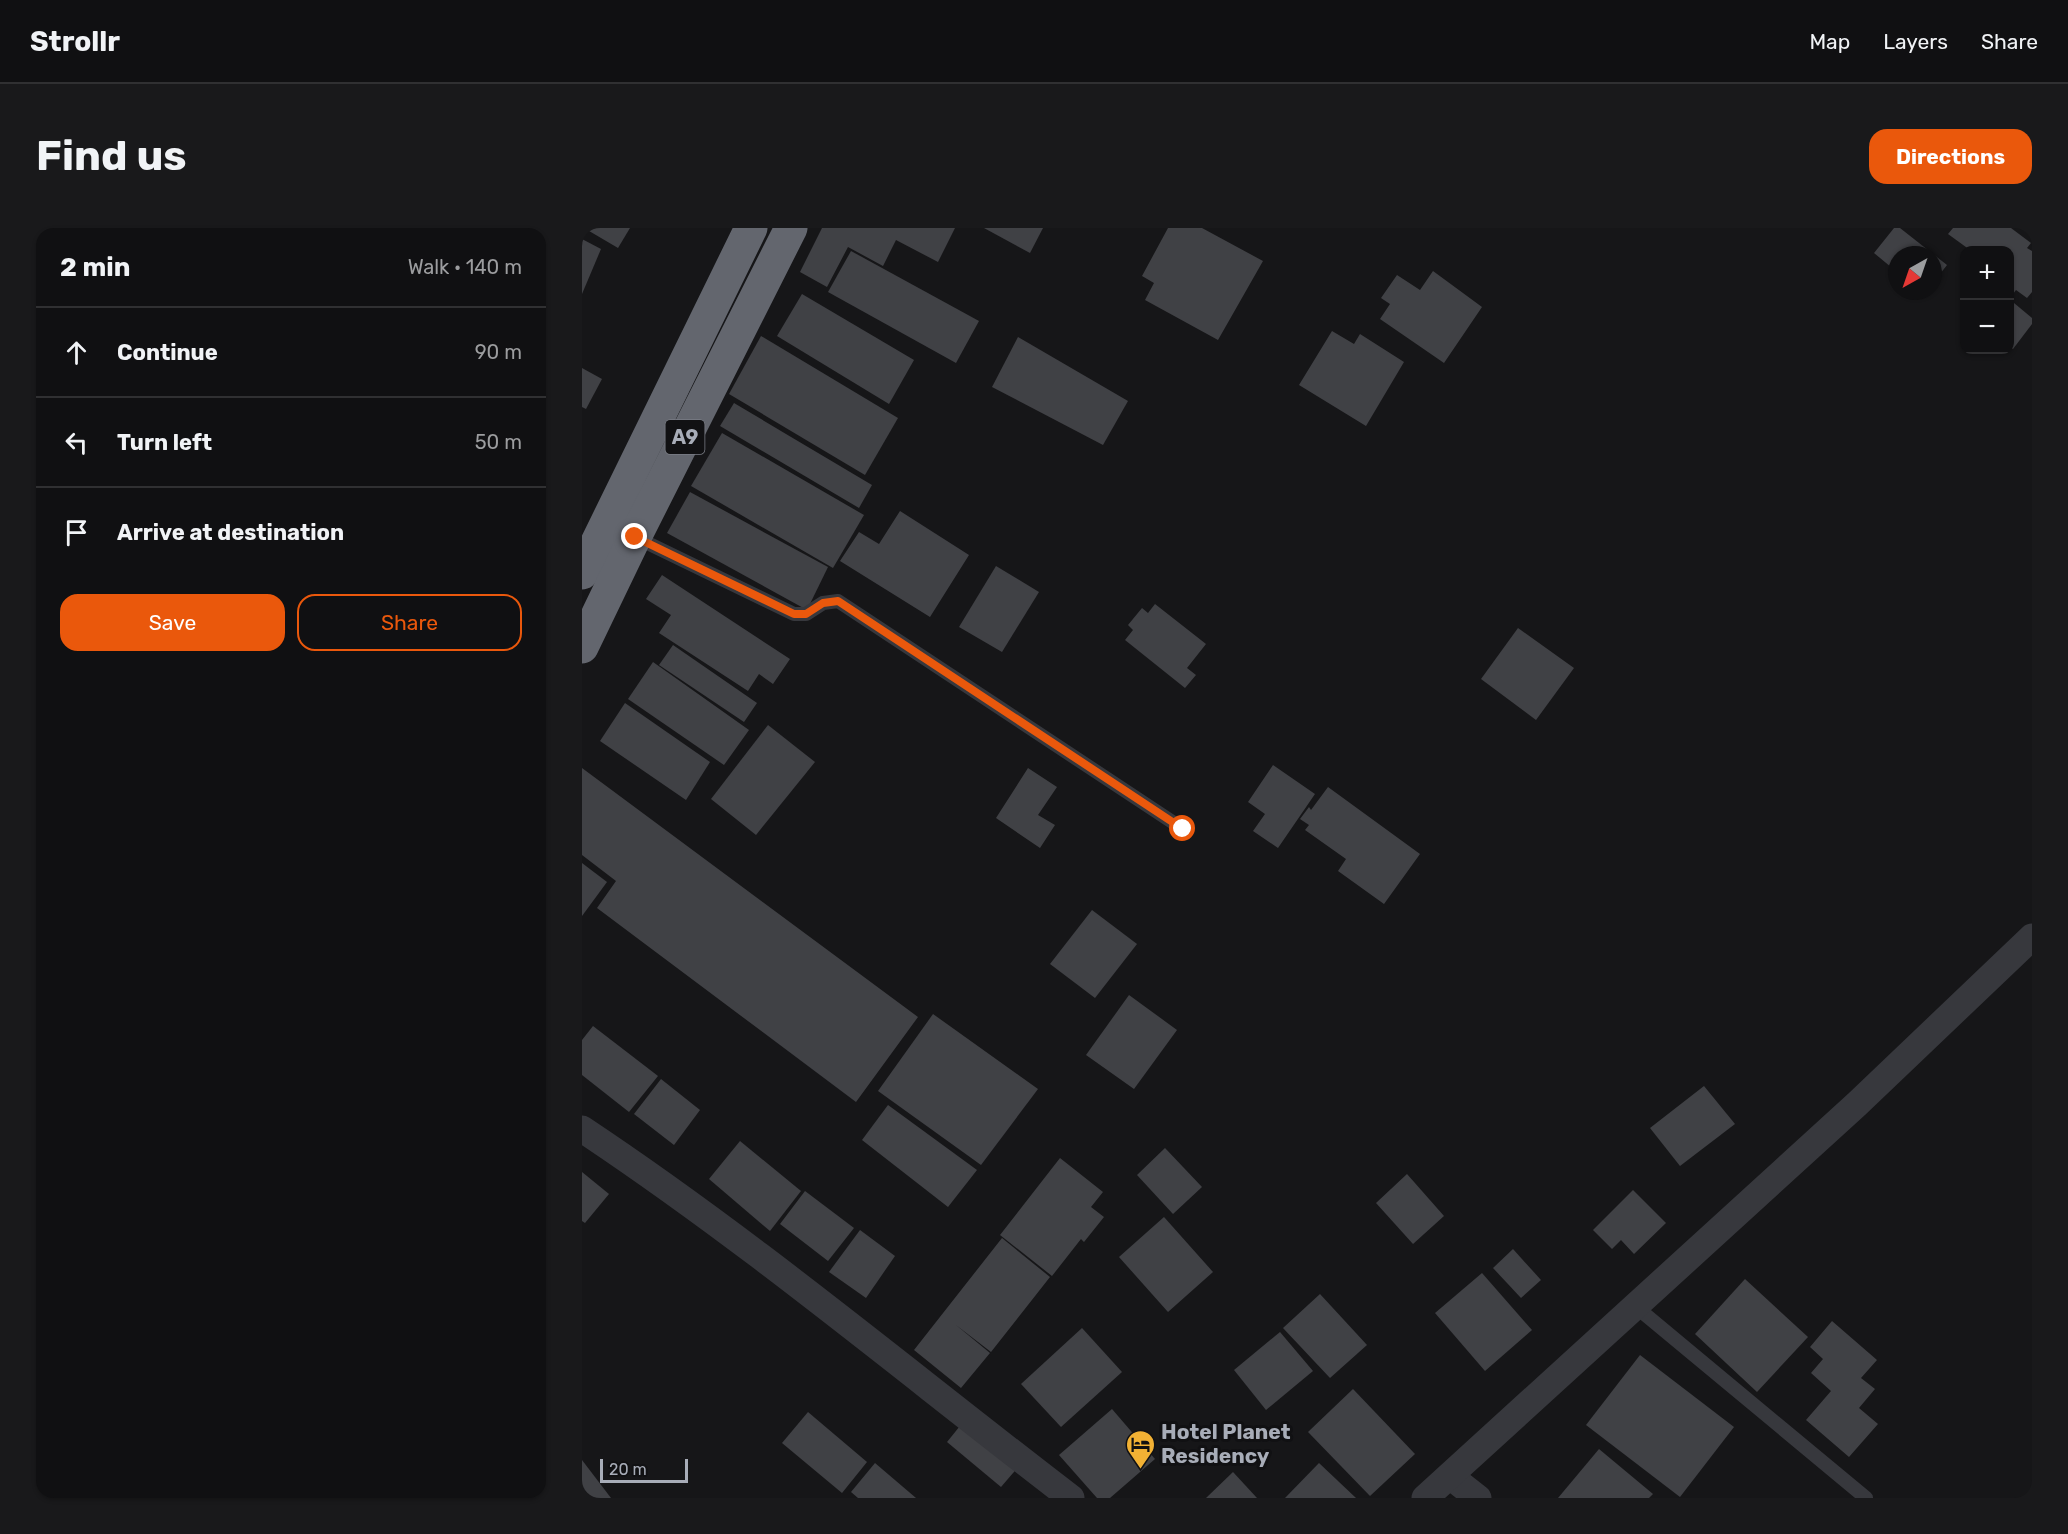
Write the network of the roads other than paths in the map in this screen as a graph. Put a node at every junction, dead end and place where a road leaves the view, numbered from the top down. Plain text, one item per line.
1 (751, 228) edge
2 (790, 228) edge
3 (635, 537) junction
4 (582, 573) edge
5 (582, 648) edge
6 (1183, 829) dead end
7 (2032, 937) edge
8 (582, 1130) edge
9 (1635, 1306) junction
10 (1450, 1476) junction
11 (1071, 1498) edge
12 (1425, 1498) edge
13 (1478, 1498) edge
14 (1866, 1498) edge

1 - 4 highway, A9
2 - 3 highway, A9
3 - 5 highway, A9
3 - 6 lane
7 - 9 street
8 - 11 street
9 - 10 street
9 - 14 lane
10 - 12 street
10 - 13 street

